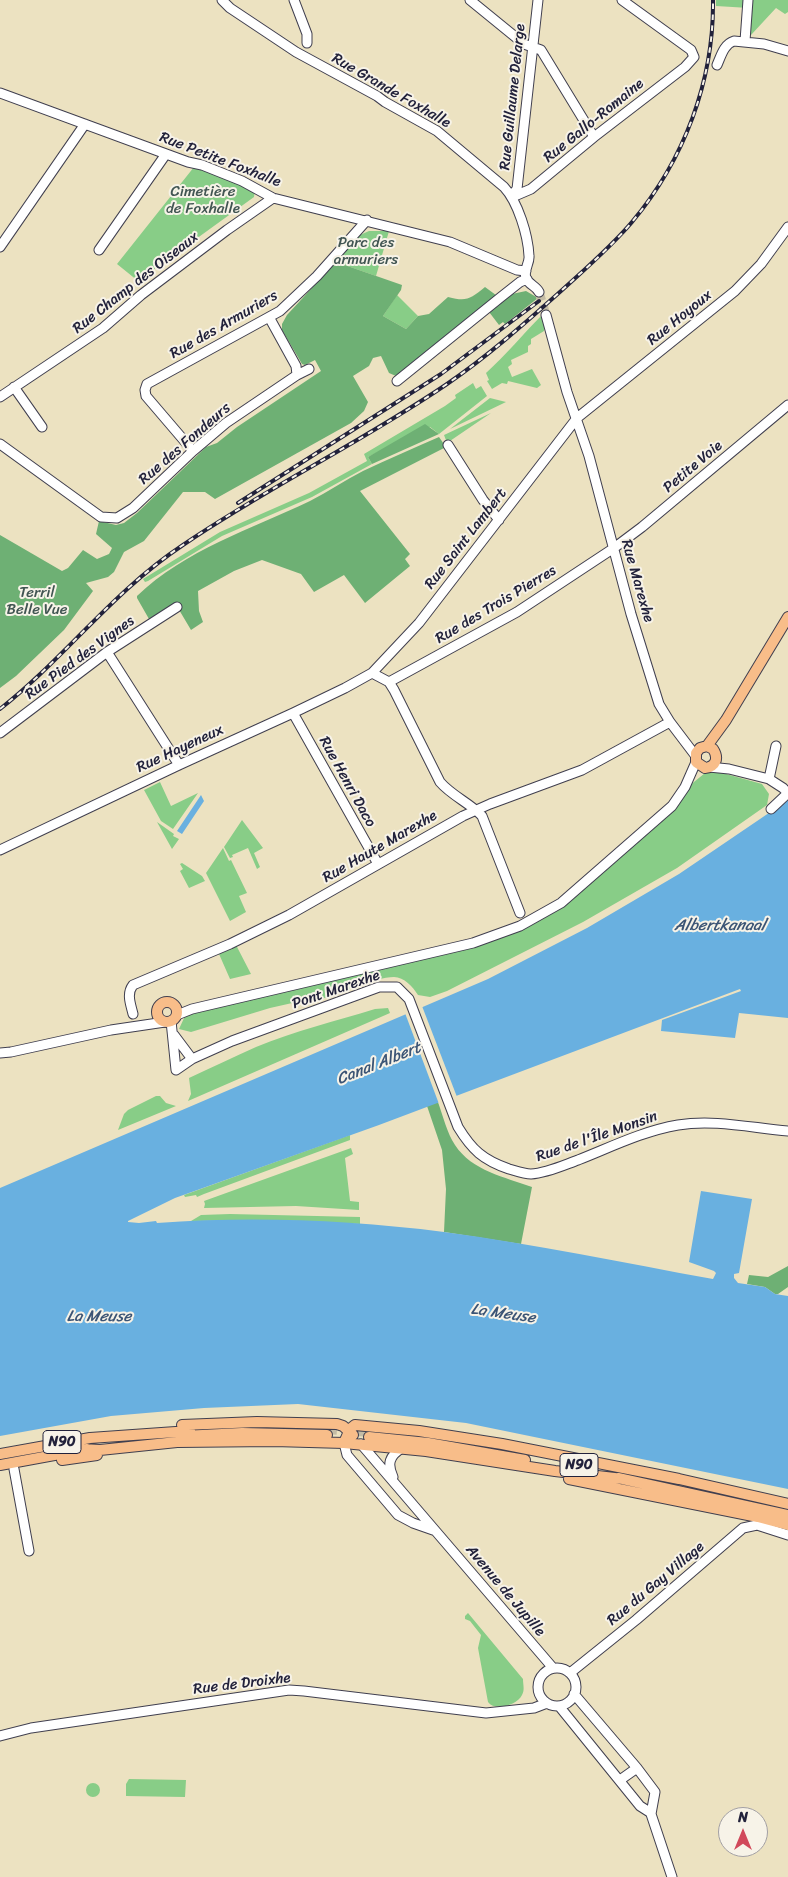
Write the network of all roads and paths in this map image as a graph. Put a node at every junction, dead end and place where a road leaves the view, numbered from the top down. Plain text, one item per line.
1 (222, 0) edge
2 (294, 0) edge
3 (470, 0) edge
4 (538, 0) edge
5 (622, 0) edge
6 (748, 0) edge
7 (744, 41) junction
8 (307, 43) dead end
9 (532, 47) junction
10 (788, 51) edge
11 (717, 65) dead end
12 (0, 93) edge
13 (85, 124) junction
14 (594, 137) junction
15 (166, 154) junction
16 (512, 195) junction
17 (273, 198) junction
18 (367, 220) junction
19 (787, 231) edge
20 (0, 247) edge
21 (99, 250) dead end
22 (523, 274) junction
23 (537, 289) tunnel mouth
24 (546, 315) tunnel mouth
25 (270, 317) junction
26 (309, 369) dead end
27 (297, 375) junction
28 (397, 381) dead end
29 (14, 387) junction
30 (0, 397) edge
31 (788, 406) edge
32 (577, 418) junction
33 (42, 428) dead end
34 (0, 444) edge
35 (448, 445) dead end
36 (193, 451) junction
37 (499, 520) junction
38 (614, 548) junction
39 (177, 607) dead end
40 (788, 617) edge
41 (108, 652) junction
42 (372, 673) junction
43 (390, 682) junction
44 (293, 713) junction
45 (670, 722) junction
46 (0, 734) edge
47 (776, 746) dead end
48 (700, 753) junction
49 (713, 763) junction
50 (179, 764) junction
51 (769, 779) junction
52 (771, 809) dead end
53 (476, 810) junction
54 (0, 850) edge
55 (378, 864) junction
56 (520, 913) dead end
57 (133, 1014) dead end
58 (171, 1020) junction
59 (174, 1035) junction
60 (0, 1053) edge
61 (192, 1059) junction
62 (449, 1103) joint
63 (788, 1131) edge
64 (348, 1432) junction
65 (124, 1434) junction
66 (366, 1438) junction
67 (202, 1443) junction
68 (344, 1443) junction
69 (402, 1448) junction
70 (82, 1449) junction
71 (0, 1454) edge
72 (505, 1464) junction
73 (0, 1465) edge
74 (14, 1468) junction
75 (0, 1472) edge
76 (623, 1479) junction
77 (397, 1484) junction
78 (723, 1489) junction
79 (788, 1498) edge
80 (788, 1504) edge
81 (788, 1508) edge
82 (788, 1515) edge
83 (788, 1525) edge
84 (436, 1531) junction
85 (788, 1535) edge
86 (29, 1551) dead end
87 (553, 1668) junction
88 (570, 1673) junction
89 (574, 1694) junction
90 (547, 1703) junction
91 (559, 1706) junction
92 (0, 1736) edge
93 (638, 1768) junction
94 (620, 1780) junction
95 (651, 1813) junction
96 (672, 1877) edge

1 - 16 street, Rue Grande Foxhalle
2 - 8 street
3 - 9 street
4 - 9 street, Rue Guillaume Delarge
5 - 14 street, Rue Gallo-Romaine
6 - 7 street
7 - 10 street
7 - 11 street
9 - 14 street
9 - 16 street, Rue Guillaume Delarge
12 - 13 street, Rue Petite Foxhalle
13 - 15 street, Rue Petite Foxhalle
13 - 20 street
14 - 16 street, Rue Gallo-Romaine
15 - 17 street, Rue Petite Foxhalle
15 - 21 street
16 - 22 street, Rue Grande Foxhalle
17 - 18 street, Rue Petite Foxhalle
17 - 29 street, Rue Champ des Oiseaux
18 - 22 street, Rue Petite Foxhalle
18 - 25 street, Rue des Armuriers
19 - 32 street, Rue Hoyoux
22 - 23 street, Rue Petite Foxhalle
22 - 28 street
24 - 32 street, Rue Marexhe
25 - 27 street
25 - 36 street, Rue des Armuriers
26 - 27 street, Rue des Fondeurs
27 - 36 street, Rue des Fondeurs
29 - 30 street, Rue Champ des Oiseaux
29 - 33 street
31 - 38 street, Petite Voie
32 - 37 street, Rue Saint Lambert
32 - 38 street, Rue Marexhe
34 - 36 street, Rue des Fondeurs
35 - 37 street
37 - 42 street, Rue Saint Lambert
38 - 43 street, Rue des Trois Pierres
38 - 45 street, Rue Marexhe
39 - 41 street, Rue Pied des Vignes
40 - 48 main road
41 - 46 street, Rue Pied des Vignes
41 - 50 street
42 - 43 street
42 - 44 street, Rue Hayeneux
43 - 53 street
44 - 50 street, Rue Hayeneux
44 - 55 street, Rue Henri Daco
45 - 48 street, Rue Marexhe
45 - 53 street, Rue Haute Marexhe
47 - 51 street
48 - 49 main road
48 - 49 main road
48 - 58 street
49 - 51 street
50 - 54 street, Rue Hayeneux
51 - 52 street
53 - 55 street, Rue Haute Marexhe
53 - 56 street
55 - 57 street, Rue Haute Marexhe
58 - 59 street
58 - 60 street
59 - 61 street
59 - 61 street, Pont Marexhe
61 - 62 street, Pont Marexhe
62 - 63 street, Rue de l'Île Monsin
64 - 65 main road
64 - 66 main road
64 - 68 main road
64 - 78 main road, N90
65 - 70 main road, N90
65 - 71 main road, N90
66 - 68 main road
66 - 69 main road
66 - 76 main road, N90
66 - 77 street, Avenue de Jupille
66 - 81 main road, N90
67 - 68 main road
67 - 70 main road
67 - 74 main road
68 - 84 street
69 - 72 main road
69 - 77 street, Avenue de Jupille
70 - 73 main road, N90
72 - 76 main road
72 - 83 main road, N90
74 - 75 main road
74 - 86 street
76 - 82 main road, N90
77 - 84 street, Avenue de Jupille
78 - 79 main road, N90
78 - 80 main road, N90
84 - 87 street, Avenue de Jupille
85 - 88 street, Rue du Gay Village
87 - 88 street
87 - 90 street
88 - 89 street
89 - 91 street
89 - 93 street
90 - 91 street
90 - 92 street, Rue de Droixhe
91 - 94 street
93 - 94 street
93 - 95 street
94 - 95 street
95 - 96 street

